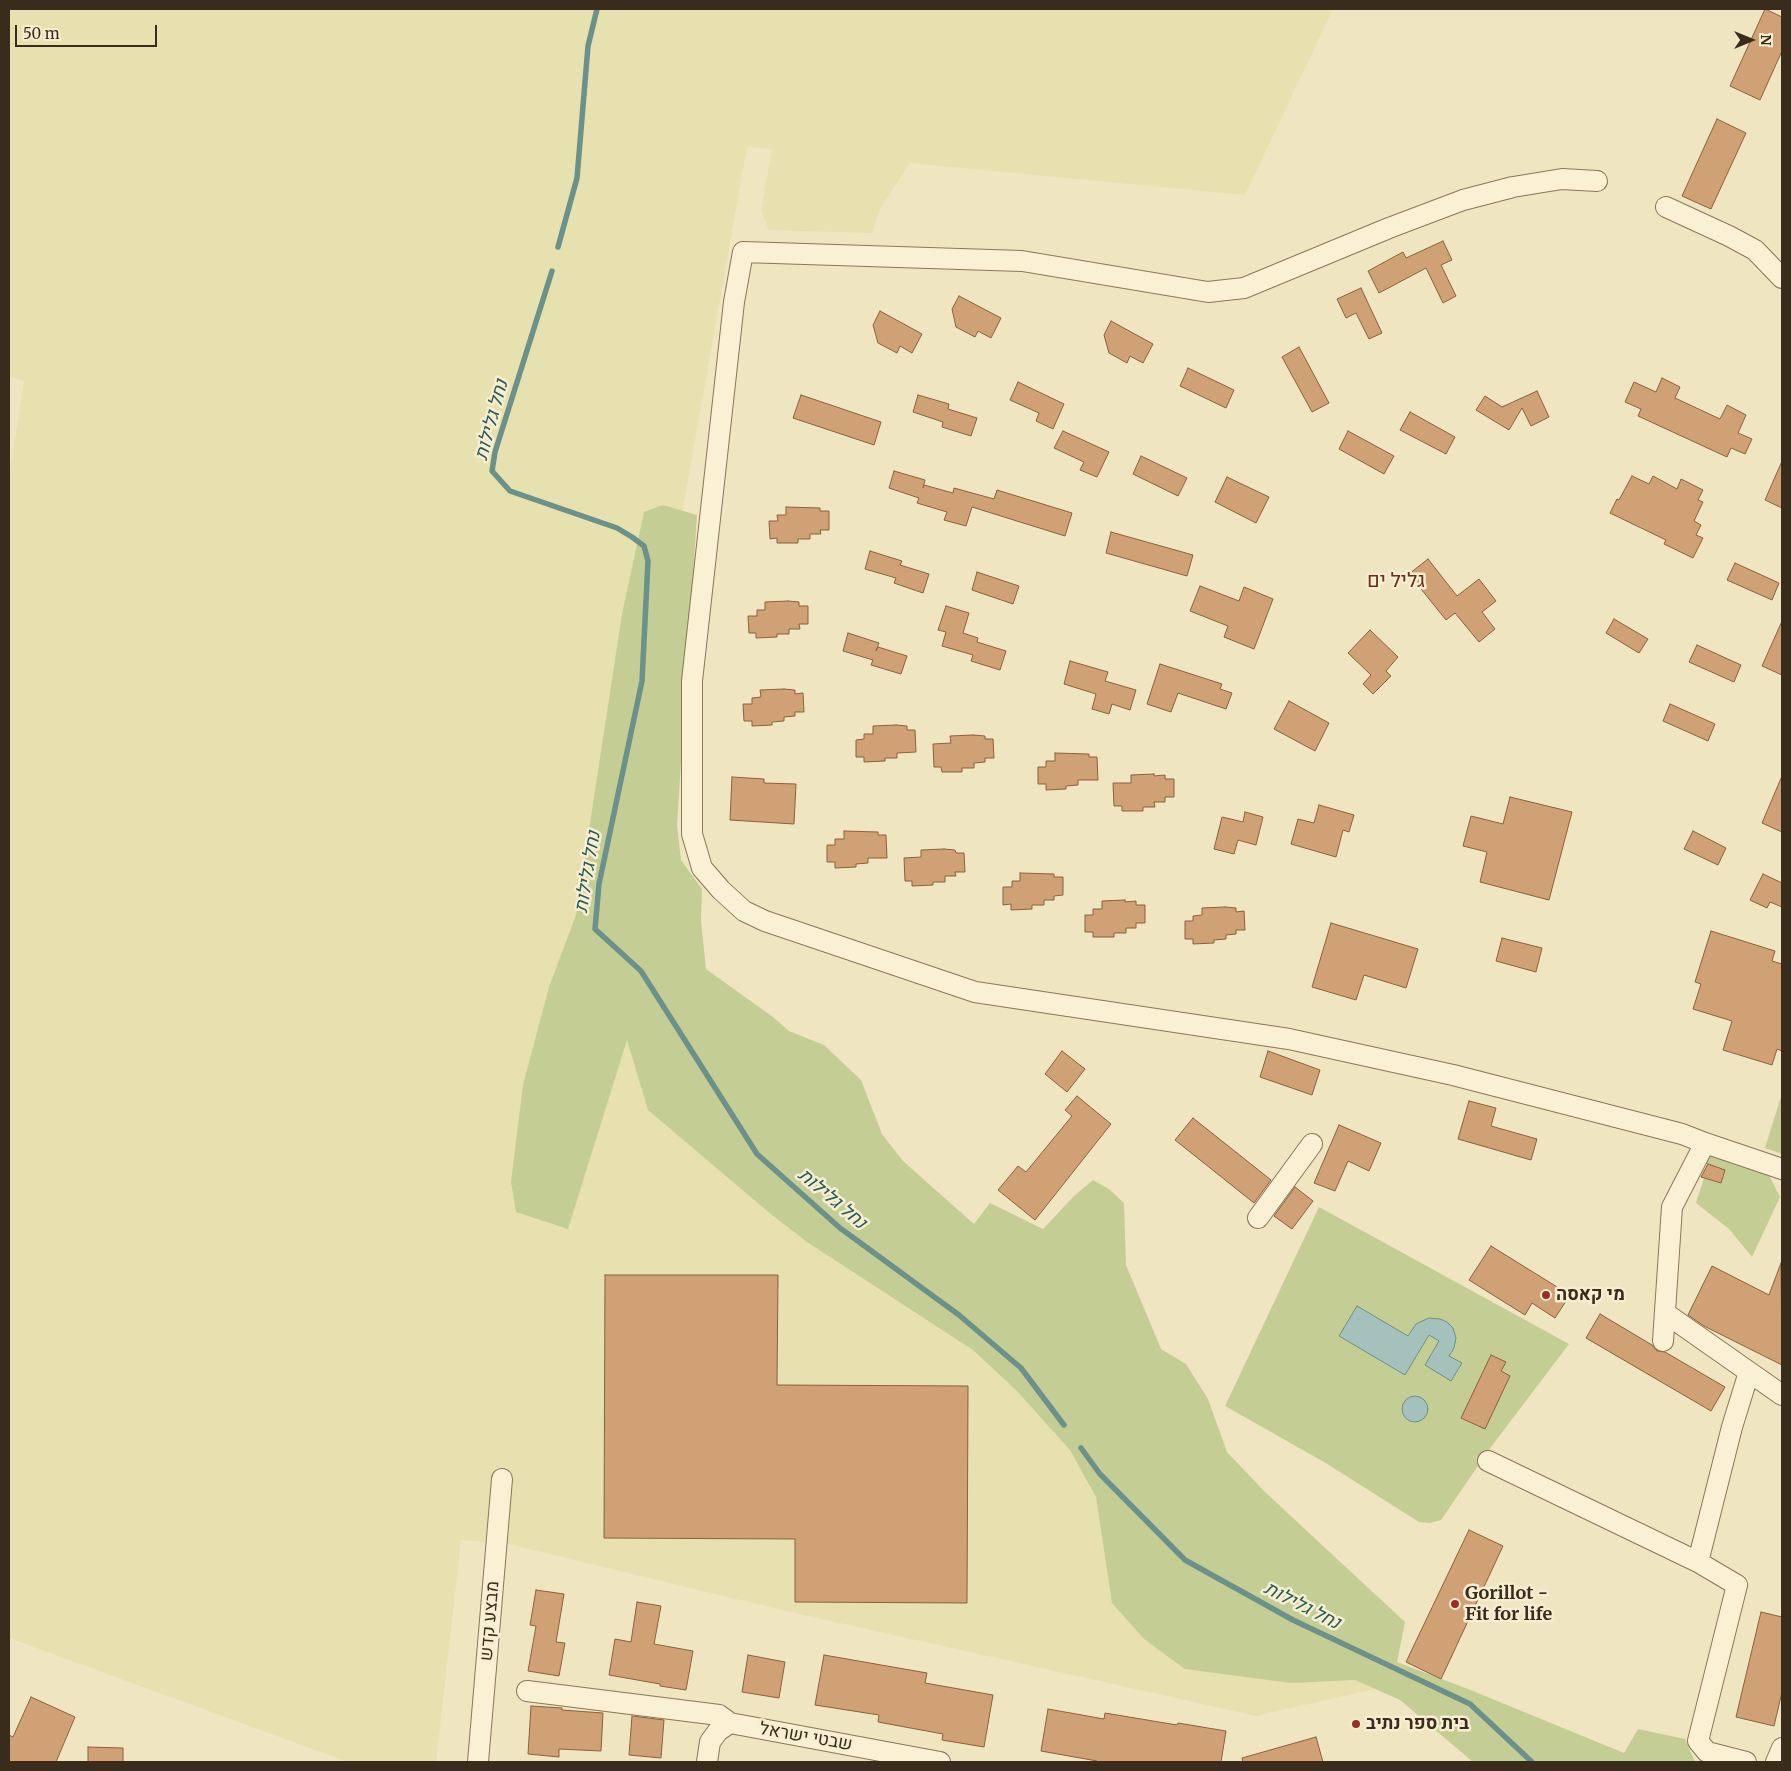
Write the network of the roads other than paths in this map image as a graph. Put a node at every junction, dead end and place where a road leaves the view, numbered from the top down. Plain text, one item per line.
1 (1597, 181) dead end
2 (1666, 206) dead end
3 (1782, 278) edge
4 (1705, 1143) junction
5 (1312, 1144) dead end
6 (1782, 1169) edge
7 (1258, 1218) dead end
8 (1665, 1313) junction
9 (1663, 1341) dead end
10 (1749, 1372) junction
11 (1782, 1395) edge
12 (1488, 1461) dead end
13 (502, 1479) dead end
14 (1698, 1562) junction
15 (526, 1691) dead end
16 (730, 1723) junction
17 (1782, 1748) edge
18 (478, 1762) edge
19 (707, 1762) edge
20 (940, 1762) edge
21 (1746, 1762) edge
22 (1776, 1762) edge

1 - 4 street
2 - 3 street
4 - 6 street
4 - 8 street
5 - 7 street
8 - 9 street
8 - 10 street
10 - 11 street
10 - 14 street
12 - 14 street
13 - 18 street, מבצע קדש
14 - 21 street
15 - 16 street, שבטי ישראל
16 - 19 street
16 - 20 street, שבטי ישראל
17 - 22 street

